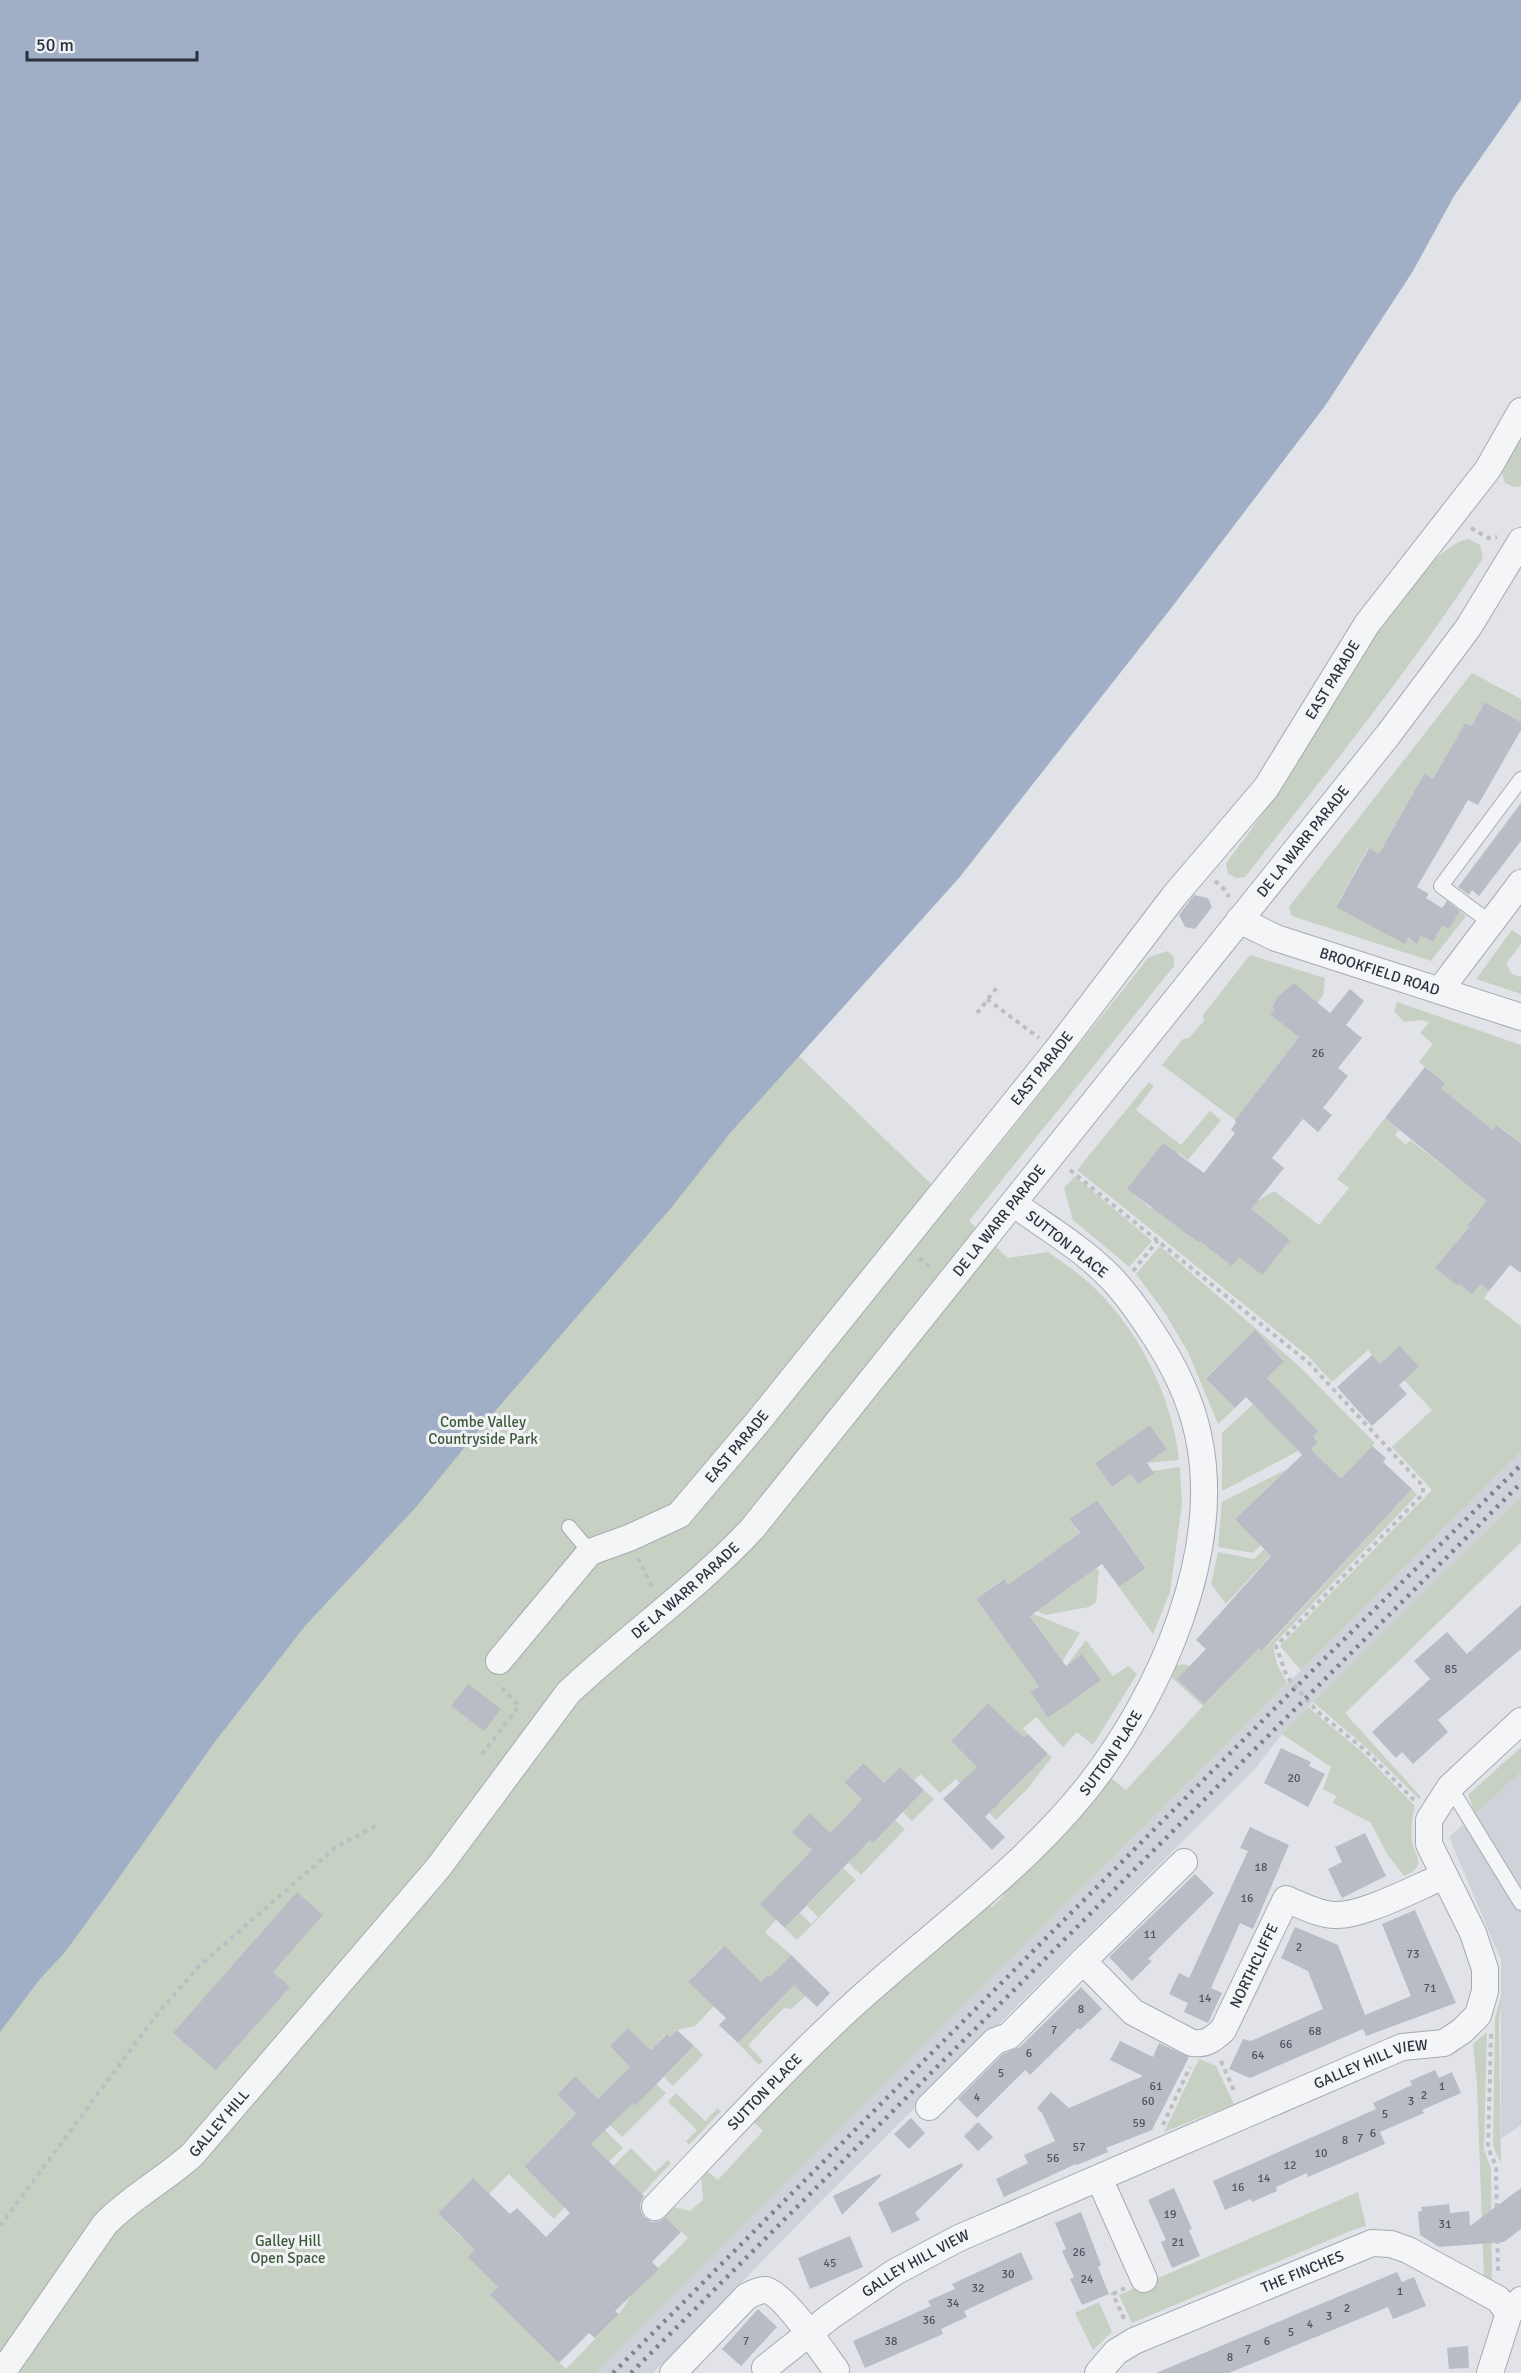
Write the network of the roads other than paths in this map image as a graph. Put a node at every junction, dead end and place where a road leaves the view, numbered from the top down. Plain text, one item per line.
1 (1521, 411) edge
2 (1510, 539) edge
3 (1521, 778) edge
4 (1521, 883) edge
5 (1239, 920) junction
6 (1491, 923) junction
7 (1440, 990) junction
8 (1521, 1017) edge
9 (1013, 1203) junction
10 (569, 1527) dead end
11 (591, 1552) junction
12 (499, 1661) road end
13 (1521, 1721) edge
14 (1450, 1787) junction
15 (1184, 1862) dead end
16 (438, 1868) joint
17 (1444, 1876) junction
18 (1521, 1903) edge
19 (1083, 1961) junction
20 (929, 2107) dead end
21 (1099, 2178) junction
22 (656, 2207) dead end
23 (1144, 2279) road end
24 (1510, 2304) edge
25 (809, 2334) junction
26 (765, 2368) dead end
27 (836, 2370) dead end
28 (2, 2373) edge
29 (673, 2373) edge
30 (1098, 2373) edge
31 (1490, 2373) edge

1 - 11 street, EAST PARADE
2 - 5 street, DE LA WARR PARADE
3 - 6 lane
4 - 6 street
5 - 7 street, BROOKFIELD ROAD
5 - 9 street, DE LA WARR PARADE
6 - 7 street
7 - 8 street, BROOKFIELD ROAD
9 - 16 street, DE LA WARR PARADE
9 - 22 street, SUTTON PLACE
10 - 11 lane
11 - 12 street, EAST PARADE
13 - 14 street
14 - 17 street, GALLEY HILL VIEW
14 - 18 lane
15 - 19 street
16 - 28 street, GALLEY HILL
17 - 19 street, NORTHCLIFFE
17 - 21 street, GALLEY HILL VIEW
19 - 20 street
21 - 23 street
21 - 25 street, GALLEY HILL VIEW
24 - 30 street, THE FINCHES
24 - 31 street
25 - 26 street, GALLEY HILL VIEW
25 - 27 street
25 - 29 street

